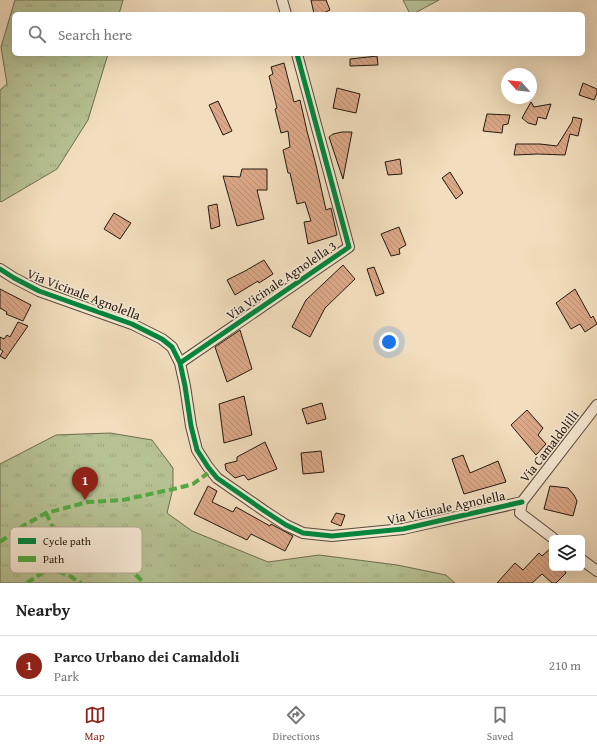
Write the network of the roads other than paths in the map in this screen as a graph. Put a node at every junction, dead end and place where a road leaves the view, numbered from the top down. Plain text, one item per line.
1 (282, 0) edge
2 (285, 12) edge
3 (298, 56) edge
4 (0, 269) edge
5 (180, 364) junction
6 (597, 405) edge
7 (522, 502) junction
8 (549, 535) edge
9 (585, 562) edge
10 (597, 571) edge

1 - 2 street
3 - 5 street, Via Vicinale Agnolella 3
4 - 5 street, Via Vicinale Agnolella
5 - 7 street, Via Vicinale Agnolella
6 - 7 street, Via Camaldolilli
7 - 8 street
9 - 10 street

